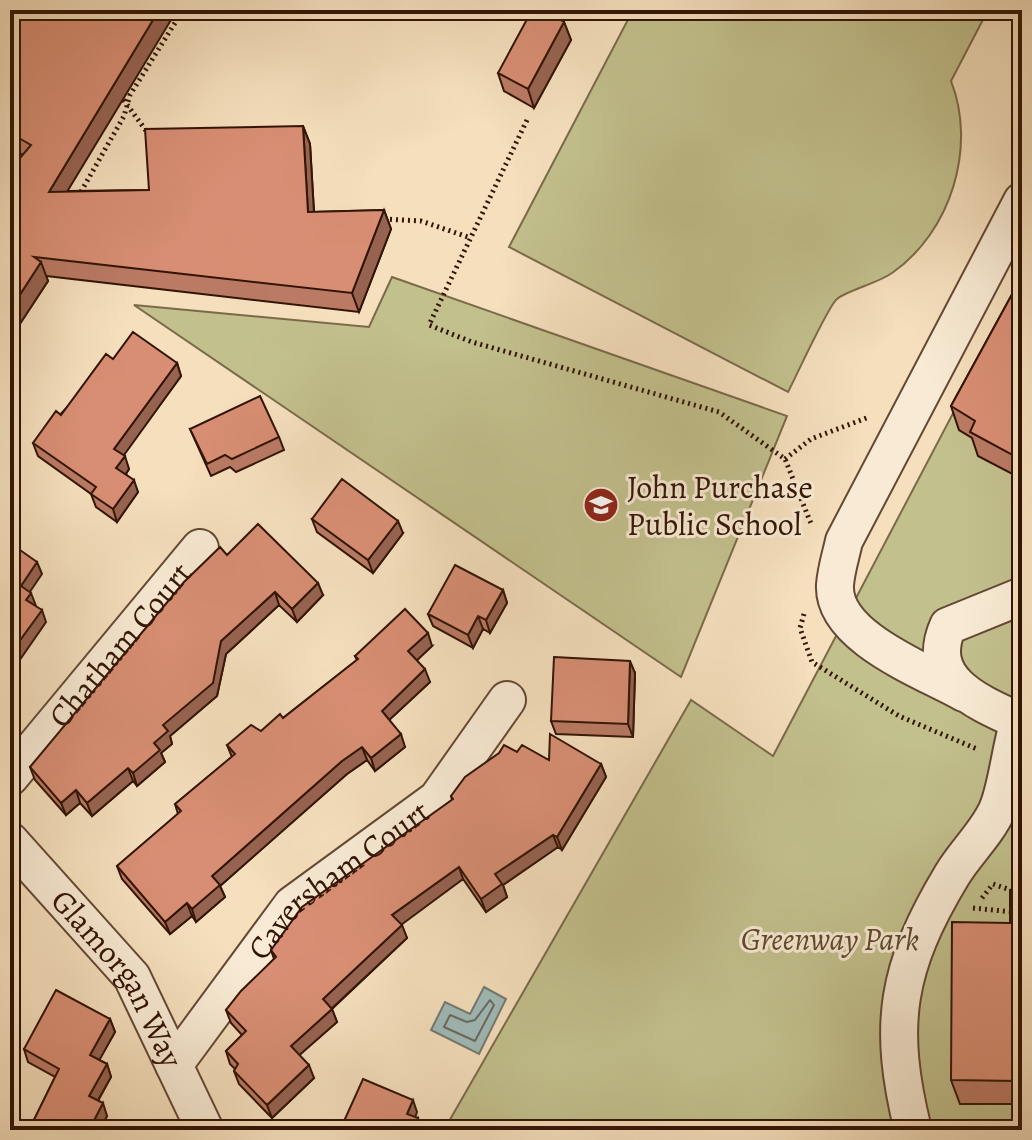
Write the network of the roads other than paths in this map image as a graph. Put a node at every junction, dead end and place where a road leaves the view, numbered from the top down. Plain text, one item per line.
1 (1022, 201) edge
2 (200, 548) dead end
3 (1022, 596) edge
4 (964, 693) junction
5 (507, 700) dead end
6 (1020, 718) edge
7 (10, 777) edge
8 (10, 841) edge
9 (174, 1065) junction
10 (205, 1130) edge
11 (913, 1130) edge

1 - 4 street
2 - 7 street, Chatham Court
3 - 4 street
4 - 6 street
5 - 9 street, Caversham Court
6 - 11 street
8 - 9 street, Glamorgan Way
9 - 10 street, Glamorgan Way

